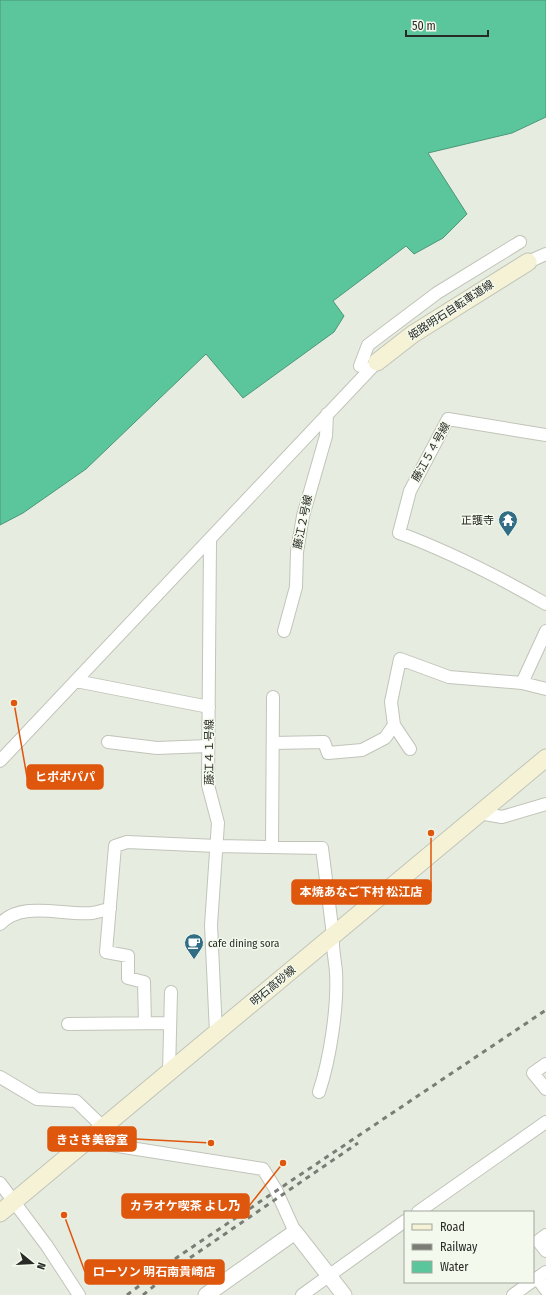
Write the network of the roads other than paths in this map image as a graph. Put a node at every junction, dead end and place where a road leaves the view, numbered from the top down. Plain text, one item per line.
1 (520, 242) dead end
2 (546, 254) edge
3 (528, 262) joint
4 (369, 364) junction
5 (327, 414) junction
6 (546, 435) edge
7 (210, 541) junction
8 (546, 604) edge
9 (284, 631) dead end
10 (546, 631) edge
11 (76, 682) junction
12 (522, 683) junction
13 (546, 689) edge
14 (273, 697) dead end
15 (209, 707) junction
16 (394, 725) junction
17 (108, 742) dead end
18 (273, 742) junction
19 (208, 746) junction
20 (410, 749) dead end
21 (546, 758) edge
22 (0, 761) edge
23 (546, 804) edge
24 (479, 813) junction
25 (217, 846) junction
26 (272, 847) junction
27 (110, 909) junction
28 (0, 924) edge
29 (333, 935) junction
30 (171, 992) dead end
31 (145, 1023) junction
32 (170, 1023) junction
33 (68, 1024) dead end
34 (216, 1033) junction
35 (546, 1064) edge
36 (169, 1072) junction
37 (0, 1077) edge
38 (546, 1089) edge
39 (319, 1092) dead end
40 (546, 1122) edge
41 (103, 1127) junction
42 (86, 1141) junction
43 (0, 1183) edge
44 (15, 1201) junction
45 (419, 1211) edge
46 (0, 1213) edge
47 (404, 1222) edge
48 (295, 1232) junction
49 (546, 1235) edge
50 (546, 1251) edge
51 (329, 1276) junction
52 (537, 1278) edge
53 (530, 1283) edge
54 (546, 1290) edge
55 (79, 1295) edge
56 (206, 1295) edge
57 (302, 1295) edge
58 (344, 1295) edge
59 (513, 1295) edge

1 - 4 street
2 - 3 street
3 - 4 main road, 姫路明石自転車道線
4 - 5 street
5 - 7 street
5 - 9 street, 藤江２号線
6 - 8 street, 藤江５４号線
7 - 11 street
7 - 15 street, 藤江４１号線
10 - 12 street
11 - 15 street
11 - 22 street
12 - 13 street
12 - 16 street
14 - 18 street
15 - 19 street, 藤江４１号線
16 - 18 street
16 - 20 street
17 - 19 street
18 - 26 street
19 - 25 street, 藤江４１号線
21 - 24 main road, 明石高砂線
23 - 24 street
24 - 29 main road, 明石高砂線
25 - 26 street
25 - 27 street
25 - 34 street, 藤江４１号線
26 - 29 street
27 - 28 street
27 - 31 street
29 - 34 main road, 明石高砂線
29 - 39 street
30 - 32 street
31 - 32 street
31 - 33 street
32 - 36 street
34 - 36 main road, 明石高砂線
35 - 38 street
36 - 41 main road, 明石高砂線
37 - 41 street
40 - 45 street
41 - 42 main road, 明石高砂線
42 - 44 main road, 明石高砂線
42 - 48 street
43 - 44 street
44 - 46 main road, 明石高砂線
44 - 55 street
47 - 51 street
48 - 51 street
48 - 56 street
49 - 50 street
51 - 57 street
51 - 58 street
52 - 54 street
53 - 59 street

